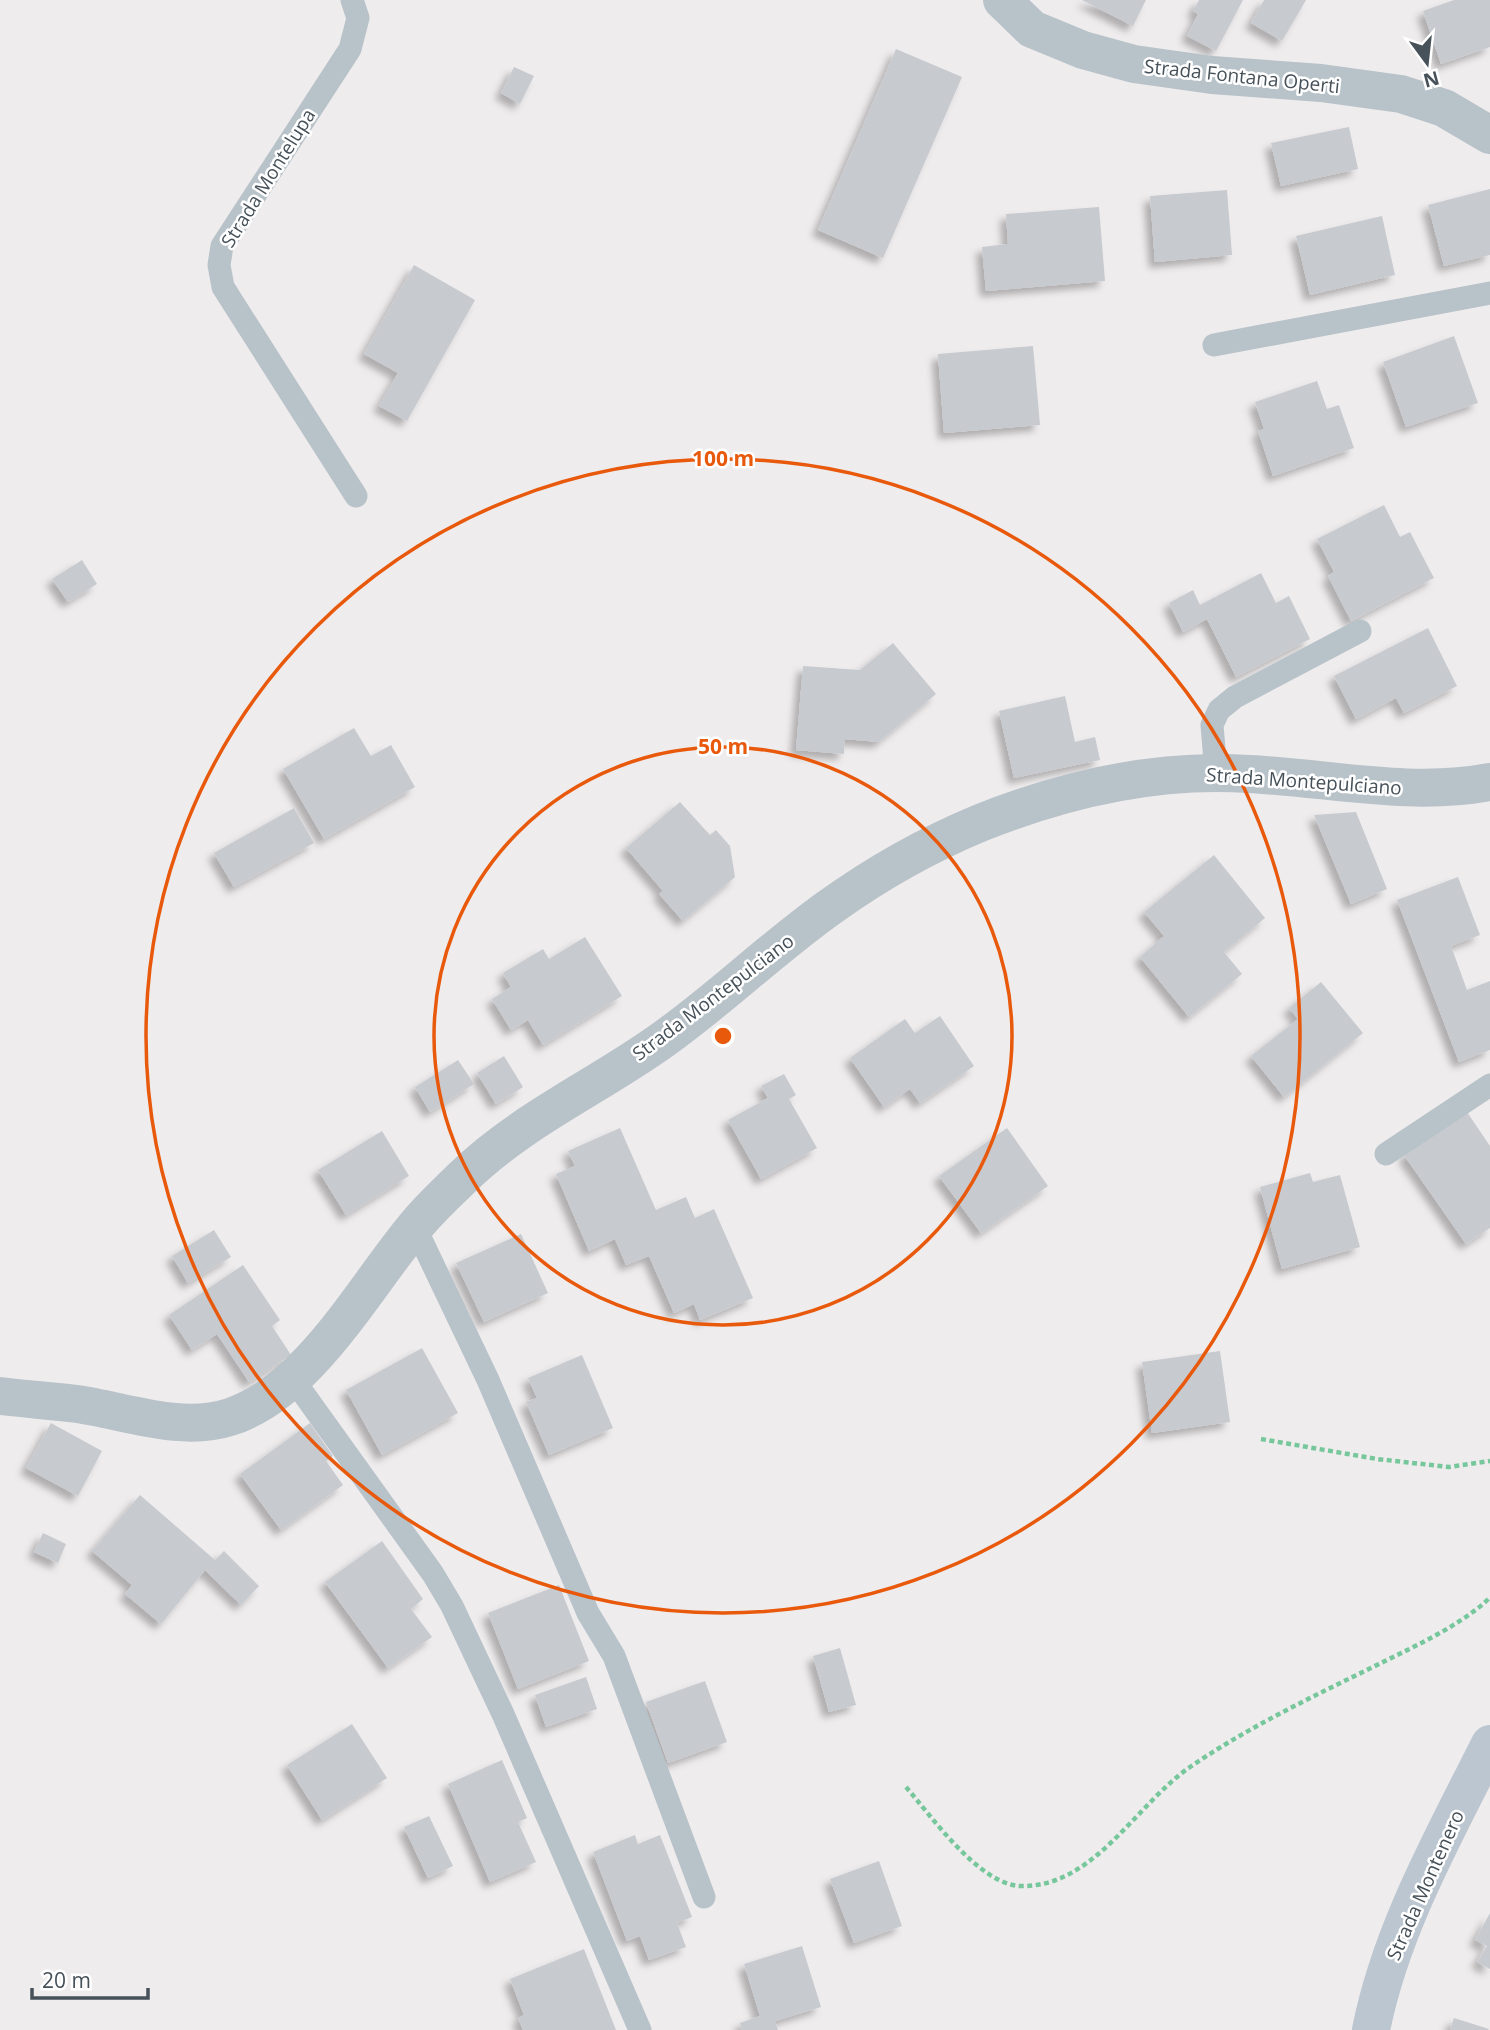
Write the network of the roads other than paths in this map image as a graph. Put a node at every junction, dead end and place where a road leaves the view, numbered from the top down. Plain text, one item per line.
1 (352, 0) edge
2 (1002, 0) edge
3 (1490, 135) edge
4 (1490, 293) edge
5 (1214, 345) dead end
6 (356, 496) dead end
7 (1360, 631) dead end
8 (1216, 773) junction
9 (1490, 782) edge
10 (1490, 1085) edge
11 (1386, 1154) dead end
12 (415, 1227) junction
13 (293, 1379) junction
14 (0, 1396) edge
15 (1490, 1744) edge
16 (705, 1897) dead end
17 (640, 2030) edge
18 (1371, 2030) edge

1 - 6 lane, Strada Montelupa
2 - 3 street, Strada Fontana Operti
4 - 5 lane
7 - 8 lane
8 - 9 street, Strada Montepulciano
8 - 12 street, Strada Montepulciano
10 - 11 lane
12 - 13 street, Strada Montepulciano
12 - 16 lane
13 - 14 street, Strada Montepulciano
13 - 17 lane
15 - 18 main road, Strada Montenero

